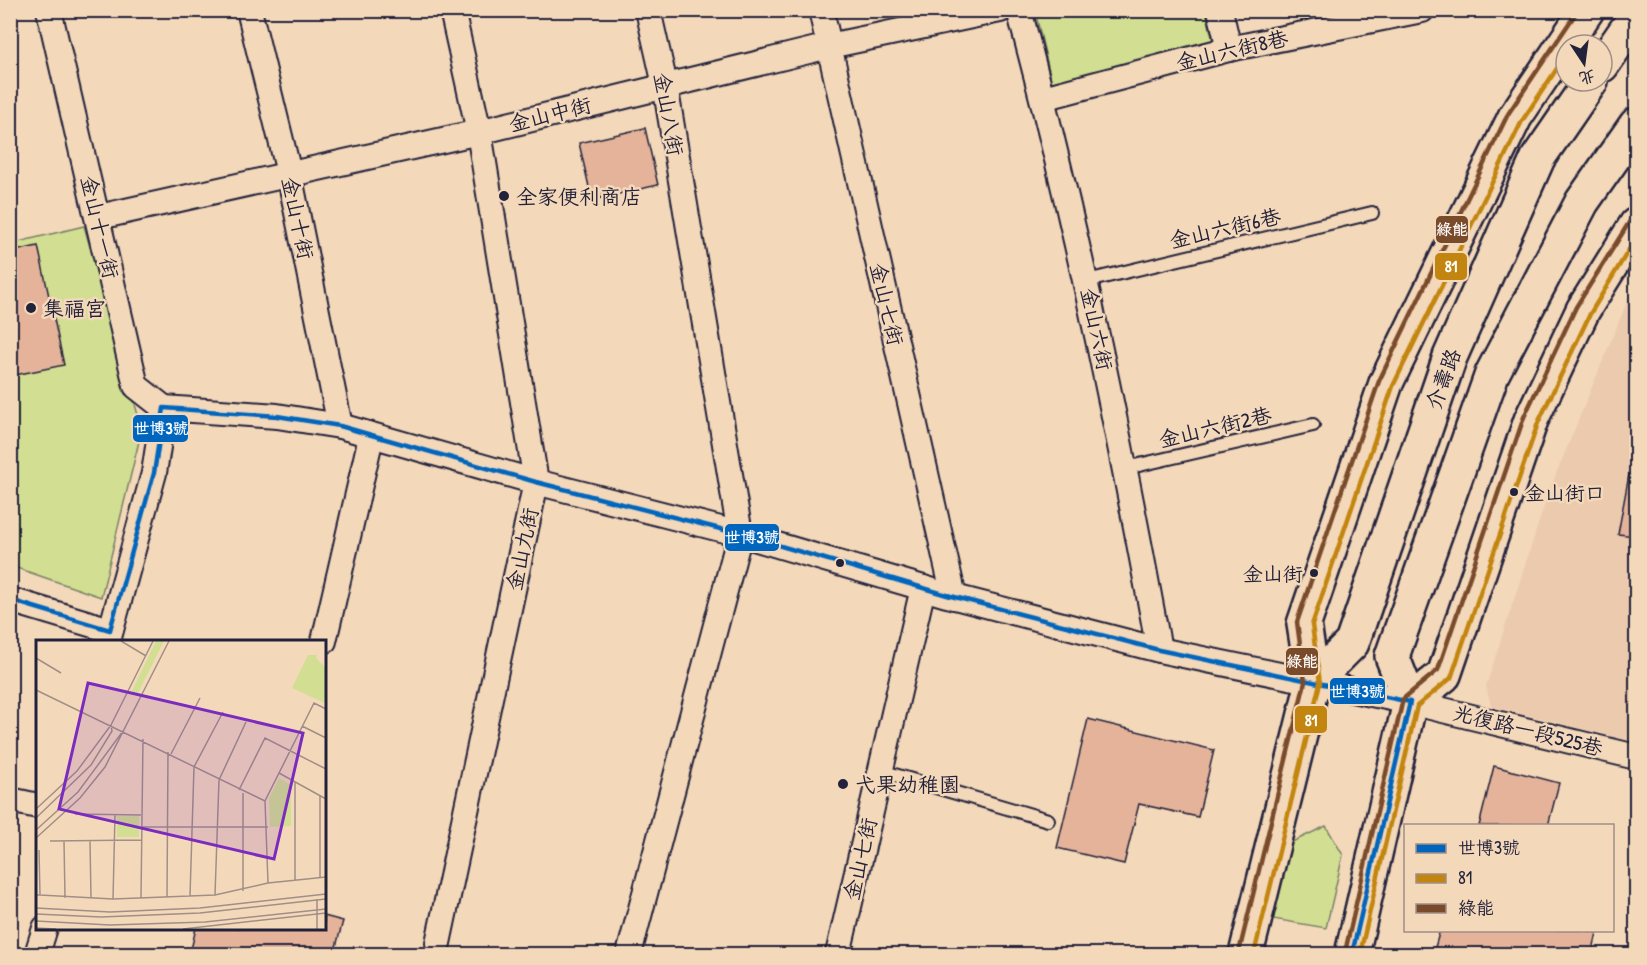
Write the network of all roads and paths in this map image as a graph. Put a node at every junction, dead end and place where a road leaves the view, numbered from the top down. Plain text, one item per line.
1 (49, 10) edge
2 (249, 10) edge
3 (452, 10) edge
4 (648, 10) edge
5 (821, 10) edge
6 (1000, 10) edge
7 (1019, 10) edge
8 (1220, 10) edge
9 (1422, 10) edge
10 (1587, 10) edge
11 (1636, 16) edge
12 (829, 46) junction
13 (1614, 48) edge
14 (1229, 49) junction
15 (666, 85) junction
16 (1583, 93) edge
17 (1042, 98) junction
18 (1636, 125) edge
19 (479, 132) junction
20 (289, 173) junction
21 (1372, 213) dead end
22 (99, 217) junction
23 (1636, 225) edge
24 (1087, 281) junction
25 (164, 408) junction
26 (1312, 424) dead end
27 (340, 426) junction
28 (371, 437) junction
29 (1126, 468) junction
30 (536, 482) junction
31 (740, 534) junction
32 (923, 588) junction
33 (954, 597) junction
34 (10, 600) edge
35 (109, 636) edge
36 (324, 640) edge
37 (1159, 651) junction
38 (1313, 682) junction
39 (1410, 702) junction
40 (1636, 757) edge
41 (880, 771) junction
42 (10, 800) edge
43 (36, 806) edge
44 (1048, 820) dead end
45 (44, 929) edge
46 (438, 943) dead end
47 (845, 953) edge
48 (37, 954) edge
49 (629, 954) edge
50 (1246, 954) edge
51 (1352, 954) edge

1 - 22 street, 金山十一街
2 - 20 street, 金山十街
3 - 19 street, 金山九街
4 - 15 street, 金山八街
5 - 12 street, 金山七街
6 - 12 street, 金山中街
7 - 17 street, 金山六街
8 - 14 street
9 - 14 street, 金山六街8巷
10 - 38 street
11 - 13 street
12 - 15 street, 金山中街
12 - 33 street, 金山七街
14 - 17 street, 金山六街8巷
15 - 19 street, 金山中街
15 - 31 street, 金山八街
16 - 38 street, 介壽路
17 - 24 street, 金山六街
18 - 39 street
19 - 20 street, 金山中街
19 - 30 street, 金山九街
20 - 22 street, 金山中街
20 - 27 street, 金山十街
21 - 24 lane, 金山六街6巷
22 - 25 street, 金山十一街
23 - 39 street
24 - 29 street, 金山六街
25 - 27 street
25 - 35 street
26 - 29 lane, 金山六街2巷
27 - 28 street
28 - 30 street
28 - 36 street
29 - 37 street, 金山六街
30 - 31 street
30 - 46 street, 金山九街
31 - 32 street
31 - 49 street, 金山八街
32 - 33 street
32 - 41 street, 金山七街
33 - 37 street
34 - 35 street
37 - 38 street
38 - 39 street, 光復路一段525巷
38 - 50 street
39 - 40 street, 光復路一段525巷
39 - 51 street
41 - 44 lane
41 - 47 street, 金山七街
42 - 43 street
45 - 48 street

